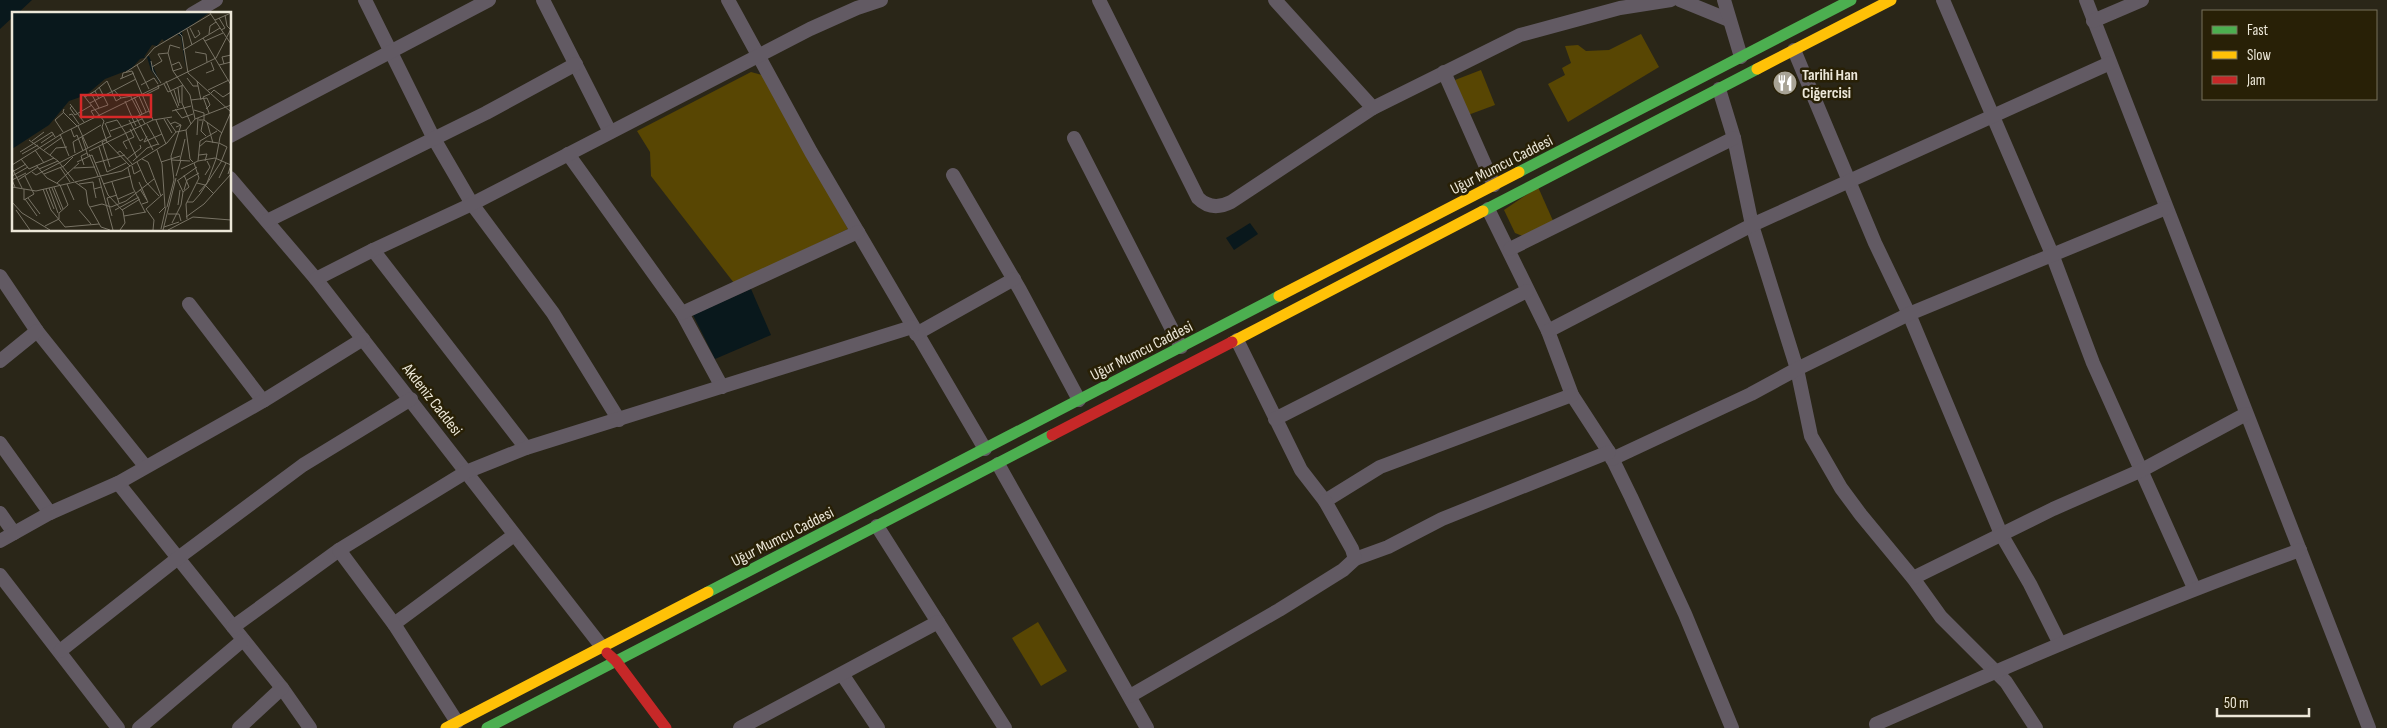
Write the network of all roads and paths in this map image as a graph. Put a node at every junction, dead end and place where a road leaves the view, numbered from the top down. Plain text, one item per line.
1 (216, 0) edge
2 (365, 0) edge
3 (490, 0) edge
4 (543, 0) edge
5 (728, 0) edge
6 (881, 0) edge
7 (1099, 0) edge
8 (1275, 0) edge
9 (1671, 0) edge
10 (1680, 0) edge
11 (1724, 0) edge
12 (1851, 0) edge
13 (1891, 0) edge
14 (1944, 0) edge
15 (2086, 0) edge
16 (2142, 0) edge
17 (195, 12) edge
18 (1729, 20) junction
19 (2093, 21) junction
20 (390, 50) junction
21 (1794, 50) junction
22 (761, 56) junction
23 (1741, 57) junction
24 (2110, 63) junction
25 (576, 64) junction
26 (1444, 72) junction
27 (1712, 72) junction
28 (1750, 74) junction
29 (1719, 89) junction
30 (1373, 108) junction
31 (1994, 115) junction
32 (610, 132) junction
33 (231, 135) edge
34 (433, 137) junction
35 (1074, 138) dead end
36 (1734, 138) junction
37 (568, 154) junction
38 (953, 175) dead end
39 (231, 179) edge
40 (1849, 181) junction
41 (1494, 185) junction
42 (472, 204) junction
43 (2166, 208) junction
44 (1488, 209) junction
45 (267, 221) junction
46 (1752, 225) junction
47 (858, 232) junction
48 (373, 250) junction
49 (1510, 250) junction
50 (2052, 254) junction
51 (0, 276) edge
52 (316, 279) junction
53 (1014, 279) junction
54 (1527, 291) junction
55 (189, 304) dead end
56 (682, 313) junction
57 (1909, 314) junction
58 (914, 330) junction
59 (37, 331) junction
60 (1548, 331) junction
61 (363, 339) junction
62 (1237, 340) junction
63 (1181, 347) junction
64 (0, 361) edge
65 (1797, 369) junction
66 (722, 387) junction
67 (1572, 395) junction
68 (411, 399) junction
69 (1079, 400) junction
70 (263, 401) junction
71 (2246, 414) junction
72 (1275, 419) junction
73 (619, 420) junction
74 (0, 443) edge
75 (526, 448) junction
76 (985, 449) junction
77 (1611, 455) junction
78 (998, 464) junction
79 (145, 466) junction
80 (2142, 470) junction
81 (466, 472) junction
82 (118, 483) junction
83 (1325, 501) junction
84 (0, 513) edge
85 (50, 513) junction
86 (877, 526) junction
87 (14, 533) junction
88 (2001, 534) junction
89 (514, 535) junction
90 (0, 541) edge
91 (339, 550) junction
92 (2300, 550) junction
93 (178, 558) junction
94 (1355, 559) junction
95 (0, 576) edge
96 (1913, 578) junction
97 (2194, 588) junction
98 (938, 622) junction
99 (394, 624) junction
100 (233, 627) junction
101 (243, 640) junction
102 (2060, 644) junction
103 (602, 648) junction
104 (60, 651) junction
105 (616, 661) junction
106 (1996, 671) junction
107 (842, 674) junction
108 (282, 688) junction
109 (1130, 696) junction
110 (755, 724) edge
111 (452, 725) edge
112 (659, 726) edge
113 (118, 728) edge
114 (139, 728) edge
115 (239, 728) edge
116 (310, 728) edge
117 (487, 728) edge
118 (740, 728) edge
119 (878, 728) edge
120 (1006, 728) edge
121 (1147, 728) edge
122 (1732, 728) edge
123 (1877, 728) edge
124 (2036, 728) edge
125 (2369, 728) edge

1 - 17 street
2 - 20 street
3 - 20 street
4 - 25 street
5 - 22 street
6 - 22 street
7 - 30 street
8 - 30 street
9 - 26 street
10 - 18 street
11 - 18 street
12 - 23 street, Uğur Mumcu Caddesi
13 - 21 street, Uğur Mumcu Caddesi
14 - 31 street
15 - 19 street
16 - 19 street
18 - 23 street
19 - 24 street
20 - 33 street
20 - 34 street
21 - 28 street, Uğur Mumcu Caddesi
21 - 40 street
22 - 32 street
22 - 47 street
23 - 27 street, Uğur Mumcu Caddesi
23 - 28 street
24 - 31 street
24 - 43 street
25 - 32 street
25 - 34 street
26 - 30 street
26 - 41 street
27 - 29 street
27 - 41 street, Uğur Mumcu Caddesi
28 - 29 street, Uğur Mumcu Caddesi
29 - 36 street
29 - 44 street, Uğur Mumcu Caddesi
31 - 40 street
31 - 50 street
32 - 37 street
34 - 42 street
34 - 45 street
35 - 63 street
36 - 46 street
36 - 49 street
37 - 42 street
37 - 56 street
38 - 53 street
39 - 45 street, Akdeniz Caddesi
40 - 46 street
40 - 57 street
41 - 63 street, Uğur Mumcu Caddesi
42 - 48 street
42 - 73 street
43 - 50 street
43 - 71 street
44 - 49 street
44 - 62 street, Uğur Mumcu Caddesi
45 - 52 street, Akdeniz Caddesi
46 - 60 street
46 - 65 street
47 - 56 street
47 - 58 street
48 - 52 street
48 - 75 street
49 - 54 street
50 - 57 street
50 - 80 street
51 - 59 street
52 - 61 street, Akdeniz Caddesi
53 - 58 street
53 - 69 street
54 - 60 street
54 - 72 street
55 - 70 street
56 - 66 street
57 - 65 street
57 - 88 street
58 - 66 street
58 - 76 street
59 - 64 street
59 - 79 street
60 - 67 street
61 - 68 street, Akdeniz Caddesi
61 - 70 street
62 - 72 street
62 - 78 street, Uğur Mumcu Caddesi
63 - 69 street, Uğur Mumcu Caddesi
65 - 77 street
65 - 96 street
66 - 73 street
67 - 77 street
67 - 83 street
68 - 81 street, Akdeniz Caddesi
68 - 93 street
69 - 76 street, Uğur Mumcu Caddesi
70 - 79 street
71 - 80 street
71 - 92 street
72 - 83 street
73 - 75 street
74 - 85 street
75 - 81 street
76 - 103 street, Uğur Mumcu Caddesi
77 - 94 street
77 - 122 street
78 - 86 street, Uğur Mumcu Caddesi
78 - 109 street
79 - 82 street
80 - 88 street
80 - 97 street
81 - 89 street, Akdeniz Caddesi
81 - 91 street
82 - 85 street
82 - 93 street
83 - 94 street
84 - 87 street
85 - 87 street
86 - 98 street
86 - 105 street, Uğur Mumcu Caddesi
87 - 90 street
88 - 96 street
88 - 102 street
89 - 99 street
89 - 103 street, Akdeniz Caddesi
91 - 99 street
91 - 100 street
92 - 97 street
92 - 125 street
93 - 100 street
93 - 104 street
94 - 109 street
95 - 104 street
96 - 106 street
97 - 102 street
98 - 107 street
98 - 120 street
99 - 111 street
100 - 101 street
101 - 108 street
101 - 114 street
102 - 106 street
103 - 105 street
103 - 111 street, Uğur Mumcu Caddesi
104 - 113 street
105 - 112 street
105 - 117 street, Uğur Mumcu Caddesi
106 - 123 street
106 - 124 street
107 - 110 street
107 - 119 street
108 - 115 street
108 - 116 street
109 - 121 street
110 - 118 street

